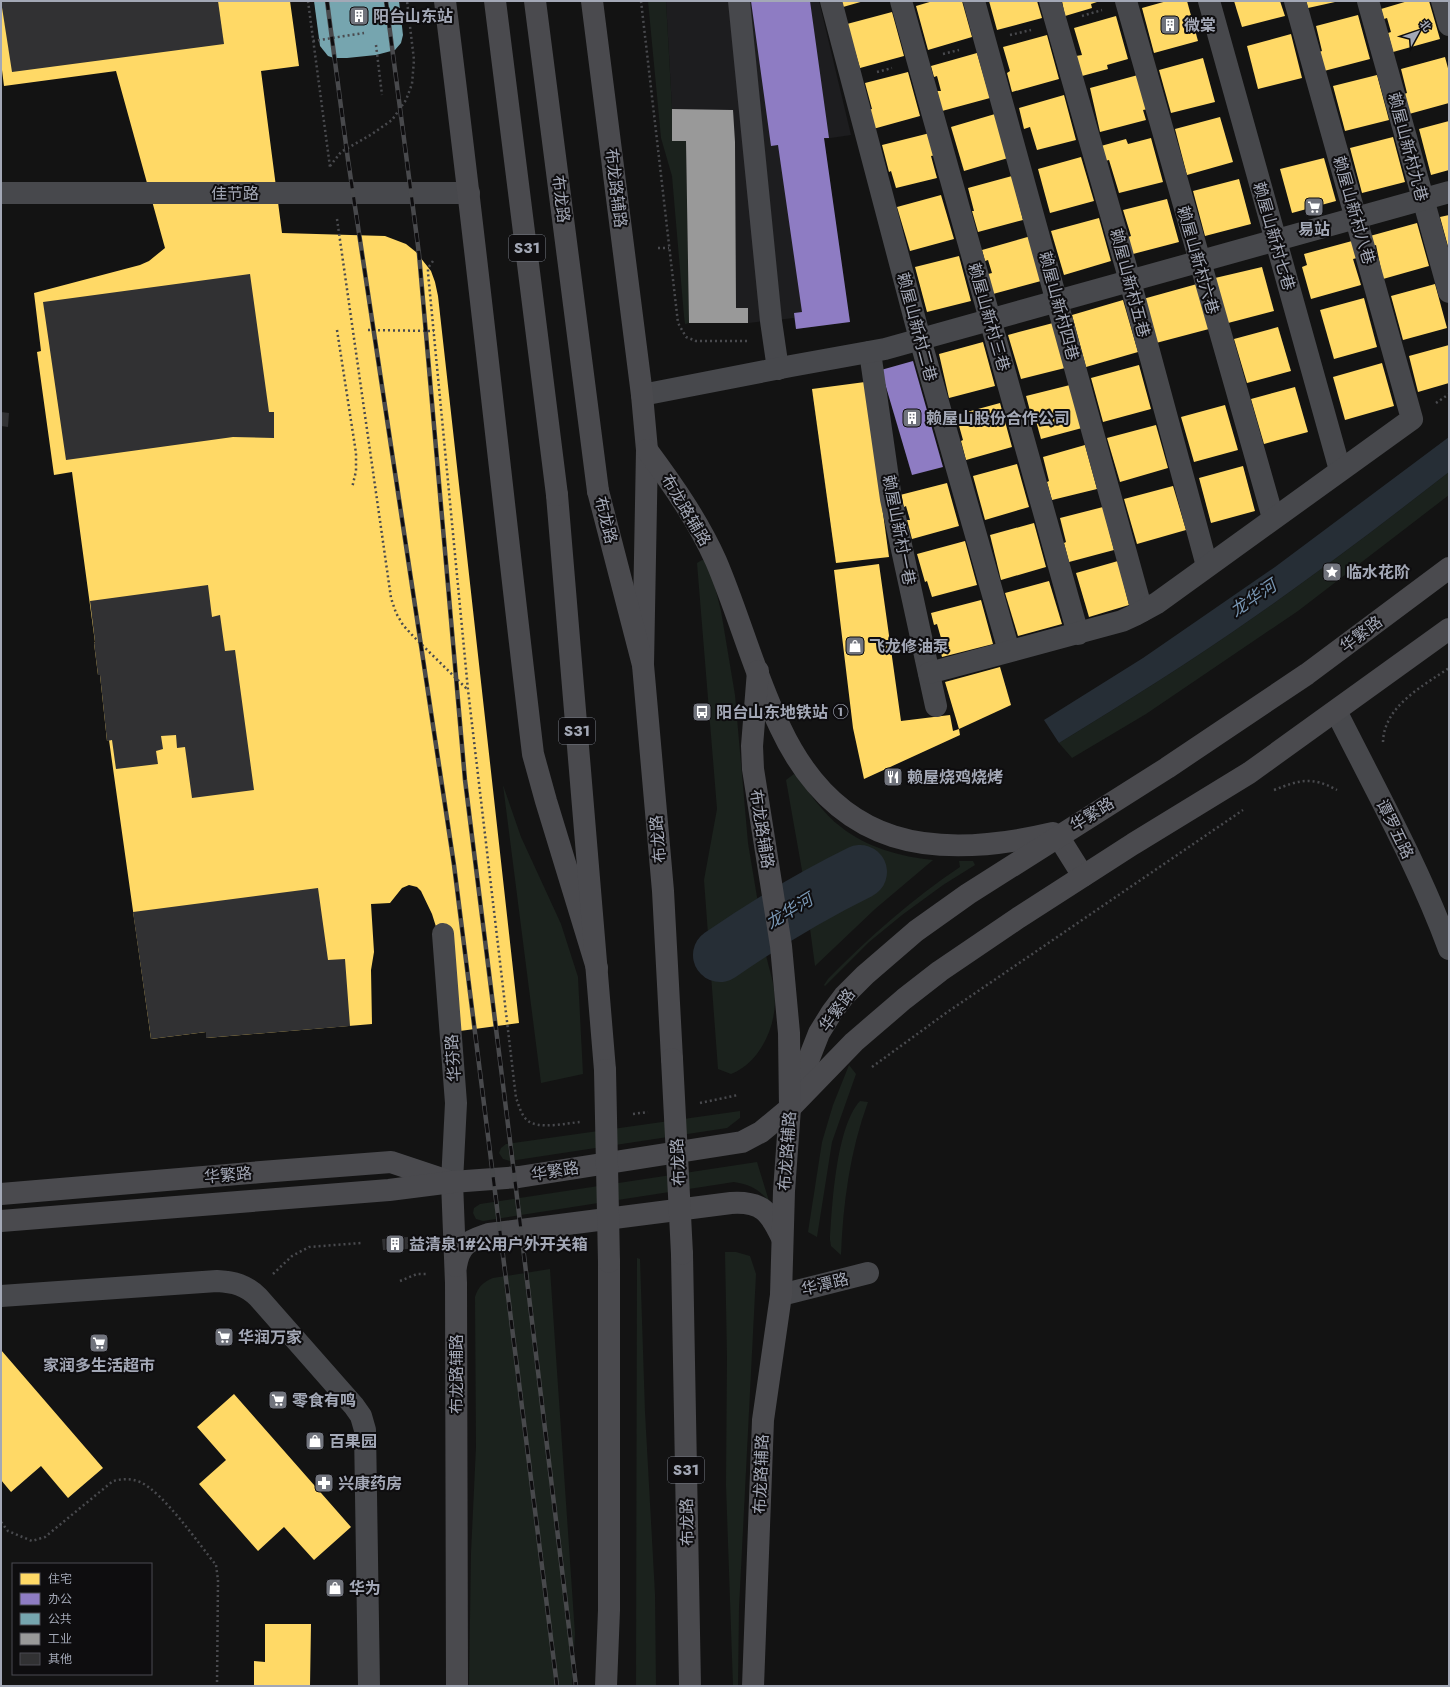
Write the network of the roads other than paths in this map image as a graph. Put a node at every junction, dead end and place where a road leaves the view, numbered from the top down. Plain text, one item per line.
1 (445, 1) edge
2 (495, 1) edge
3 (535, 1) edge
4 (592, 1) edge
5 (739, 1) edge
6 (831, 1) edge
7 (901, 1) edge
8 (974, 1) edge
9 (1050, 1) edge
10 (1126, 1) edge
11 (1209, 1) edge
12 (1295, 1) edge
13 (1368, 1) edge
14 (1442, 1) edge
15 (1449, 25) edge
16 (1449, 192) edge
17 (1, 193) edge
18 (469, 193) junction
19 (1422, 200) junction
20 (1357, 218) junction
21 (1275, 241) junction
22 (1199, 262) junction
23 (1130, 281) junction
24 (1449, 292) edge
25 (1057, 301) junction
26 (990, 320) junction
27 (920, 340) junction
28 (870, 352) junction
29 (778, 369) junction
30 (642, 395) junction
31 (647, 450) junction
32 (1340, 470) junction
33 (1273, 518) junction
34 (1206, 566) junction
35 (1449, 568) edge
36 (1142, 611) junction
37 (1449, 629) edge
38 (1078, 634) junction
39 (1009, 651) junction
40 (643, 665) junction
41 (758, 671) junction
42 (929, 673) junction
43 (936, 706) dead end
44 (1336, 711) junction
45 (1066, 830) junction
46 (1083, 876) junction
47 (443, 934) dead end
48 (1449, 949) edge
49 (597, 968) junction
50 (790, 1108) junction
51 (452, 1182) junction
52 (1, 1194) edge
53 (1, 1221) edge
54 (782, 1238) junction
55 (455, 1271) junction
56 (868, 1273) dead end
57 (781, 1295) junction
58 (1, 1296) edge
59 (609, 1610) junction
60 (368, 1686) edge
61 (457, 1686) edge
62 (592, 1686) edge
63 (606, 1686) edge
64 (690, 1686) edge
65 (753, 1686) edge

1 - 18 main road
2 - 49 main road, S31, bridge
3 - 40 main road, 布龙路 / S31, bridge
4 - 30 main road, 布龙路辅路
5 - 29 street
6 - 27 street, 赖屋山新村二巷
7 - 26 street, 赖屋山新村三巷
8 - 25 street, 赖屋山新村四巷
9 - 23 street, 赖屋山新村五巷
10 - 22 street, 赖屋山新村六巷
11 - 21 street, 赖屋山新村七巷
12 - 20 street, 赖屋山新村八巷
13 - 19 street, 赖屋山新村九巷
14 - 15 street
16 - 19 street
17 - 18 street, 佳节路
18 - 49 main road
19 - 20 street
19 - 24 street, 赖屋山新村九巷
20 - 21 street
20 - 32 street, 赖屋山新村八巷
21 - 22 street
21 - 32 street, 赖屋山新村七巷
22 - 23 street
22 - 33 street, 赖屋山新村六巷
23 - 25 street
23 - 34 street, 赖屋山新村五巷
25 - 26 street
25 - 36 street, 赖屋山新村四巷
26 - 27 street
26 - 38 street, 赖屋山新村三巷
27 - 28 street
27 - 39 street, 赖屋山新村二巷
28 - 29 street
28 - 42 street, 赖屋山新村一巷
29 - 30 street
30 - 31 main road, 布龙路辅路
31 - 40 main road
31 - 41 main road, 布龙路辅路
32 - 33 street
33 - 34 street
34 - 36 street
35 - 45 main road, 华繁路
36 - 38 street
37 - 44 main road, 华繁路
38 - 39 street
39 - 42 street
40 - 64 main road, 布龙路 / S31, bridge
41 - 45 main road
41 - 50 main road, 布龙路辅路
42 - 43 street, 赖屋山新村一巷
44 - 46 main road, 华繁路
44 - 48 street, 谭罗五路
45 - 46 main road
45 - 50 main road, 华繁路
46 - 50 main road, 华繁路
47 - 51 street, 华芬路
49 - 59 main road, S31, bridge
50 - 51 main road, 华繁路
50 - 54 main road, 布龙路辅路
51 - 52 main road, 华繁路
51 - 53 main road, 华繁路
51 - 55 main road, 布龙路辅路
54 - 55 main road
54 - 57 main road, 布龙路辅路
55 - 61 main road, 布龙路辅路
56 - 57 street, 华潭路
57 - 65 main road, 布龙路辅路
58 - 60 street
59 - 62 main road
59 - 63 main road, S31

